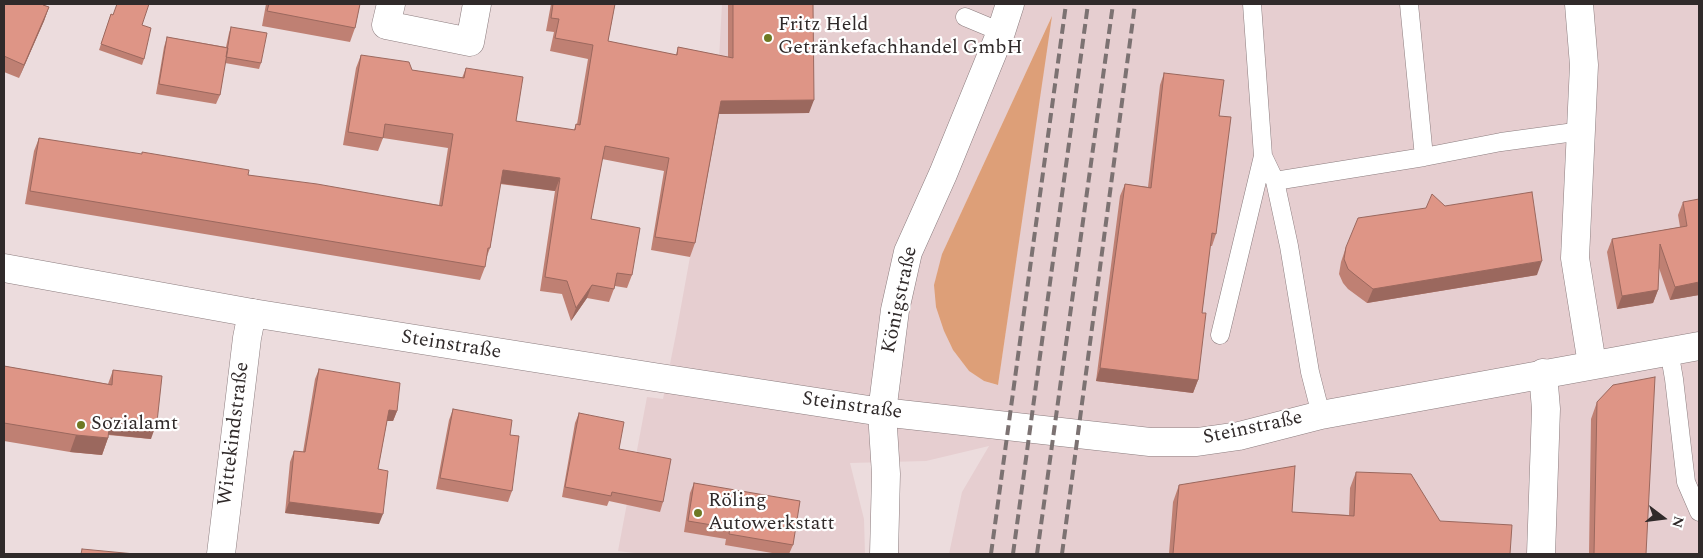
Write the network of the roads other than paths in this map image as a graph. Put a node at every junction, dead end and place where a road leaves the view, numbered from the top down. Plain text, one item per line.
1 (391, 4) edge
2 (478, 4) edge
3 (1010, 4) edge
4 (1252, 4) edge
5 (1409, 4) edge
6 (1579, 4) edge
7 (965, 17) dead end
8 (1000, 32) junction
9 (1582, 131) junction
10 (1263, 156) junction
11 (1424, 157) junction
12 (1276, 181) junction
13 (4, 268) edge
14 (252, 313) junction
15 (1220, 335) dead end
16 (1699, 346) edge
17 (1669, 350) junction
18 (1592, 364) junction
19 (1543, 373) junction
20 (882, 412) junction
21 (1321, 414) junction
22 (1699, 512) edge
23 (221, 554) edge
24 (884, 554) edge
25 (1541, 554) edge

1 - 2 main road
3 - 8 main road, Königstraße
4 - 10 lane
5 - 11 lane
6 - 9 main road
7 - 8 lane
8 - 20 main road, Königstraße
9 - 11 lane
9 - 18 main road
10 - 12 lane
10 - 15 lane
11 - 12 lane
12 - 21 lane
13 - 14 main road, Steinstraße
14 - 20 main road, Steinstraße
14 - 23 main road, Wittekindstraße
16 - 17 main road, Steinstraße
17 - 18 main road, Steinstraße
17 - 22 lane
18 - 19 main road, Steinstraße
19 - 21 main road, Steinstraße
19 - 25 main road
20 - 21 main road, Steinstraße
20 - 24 main road, Königstraße

